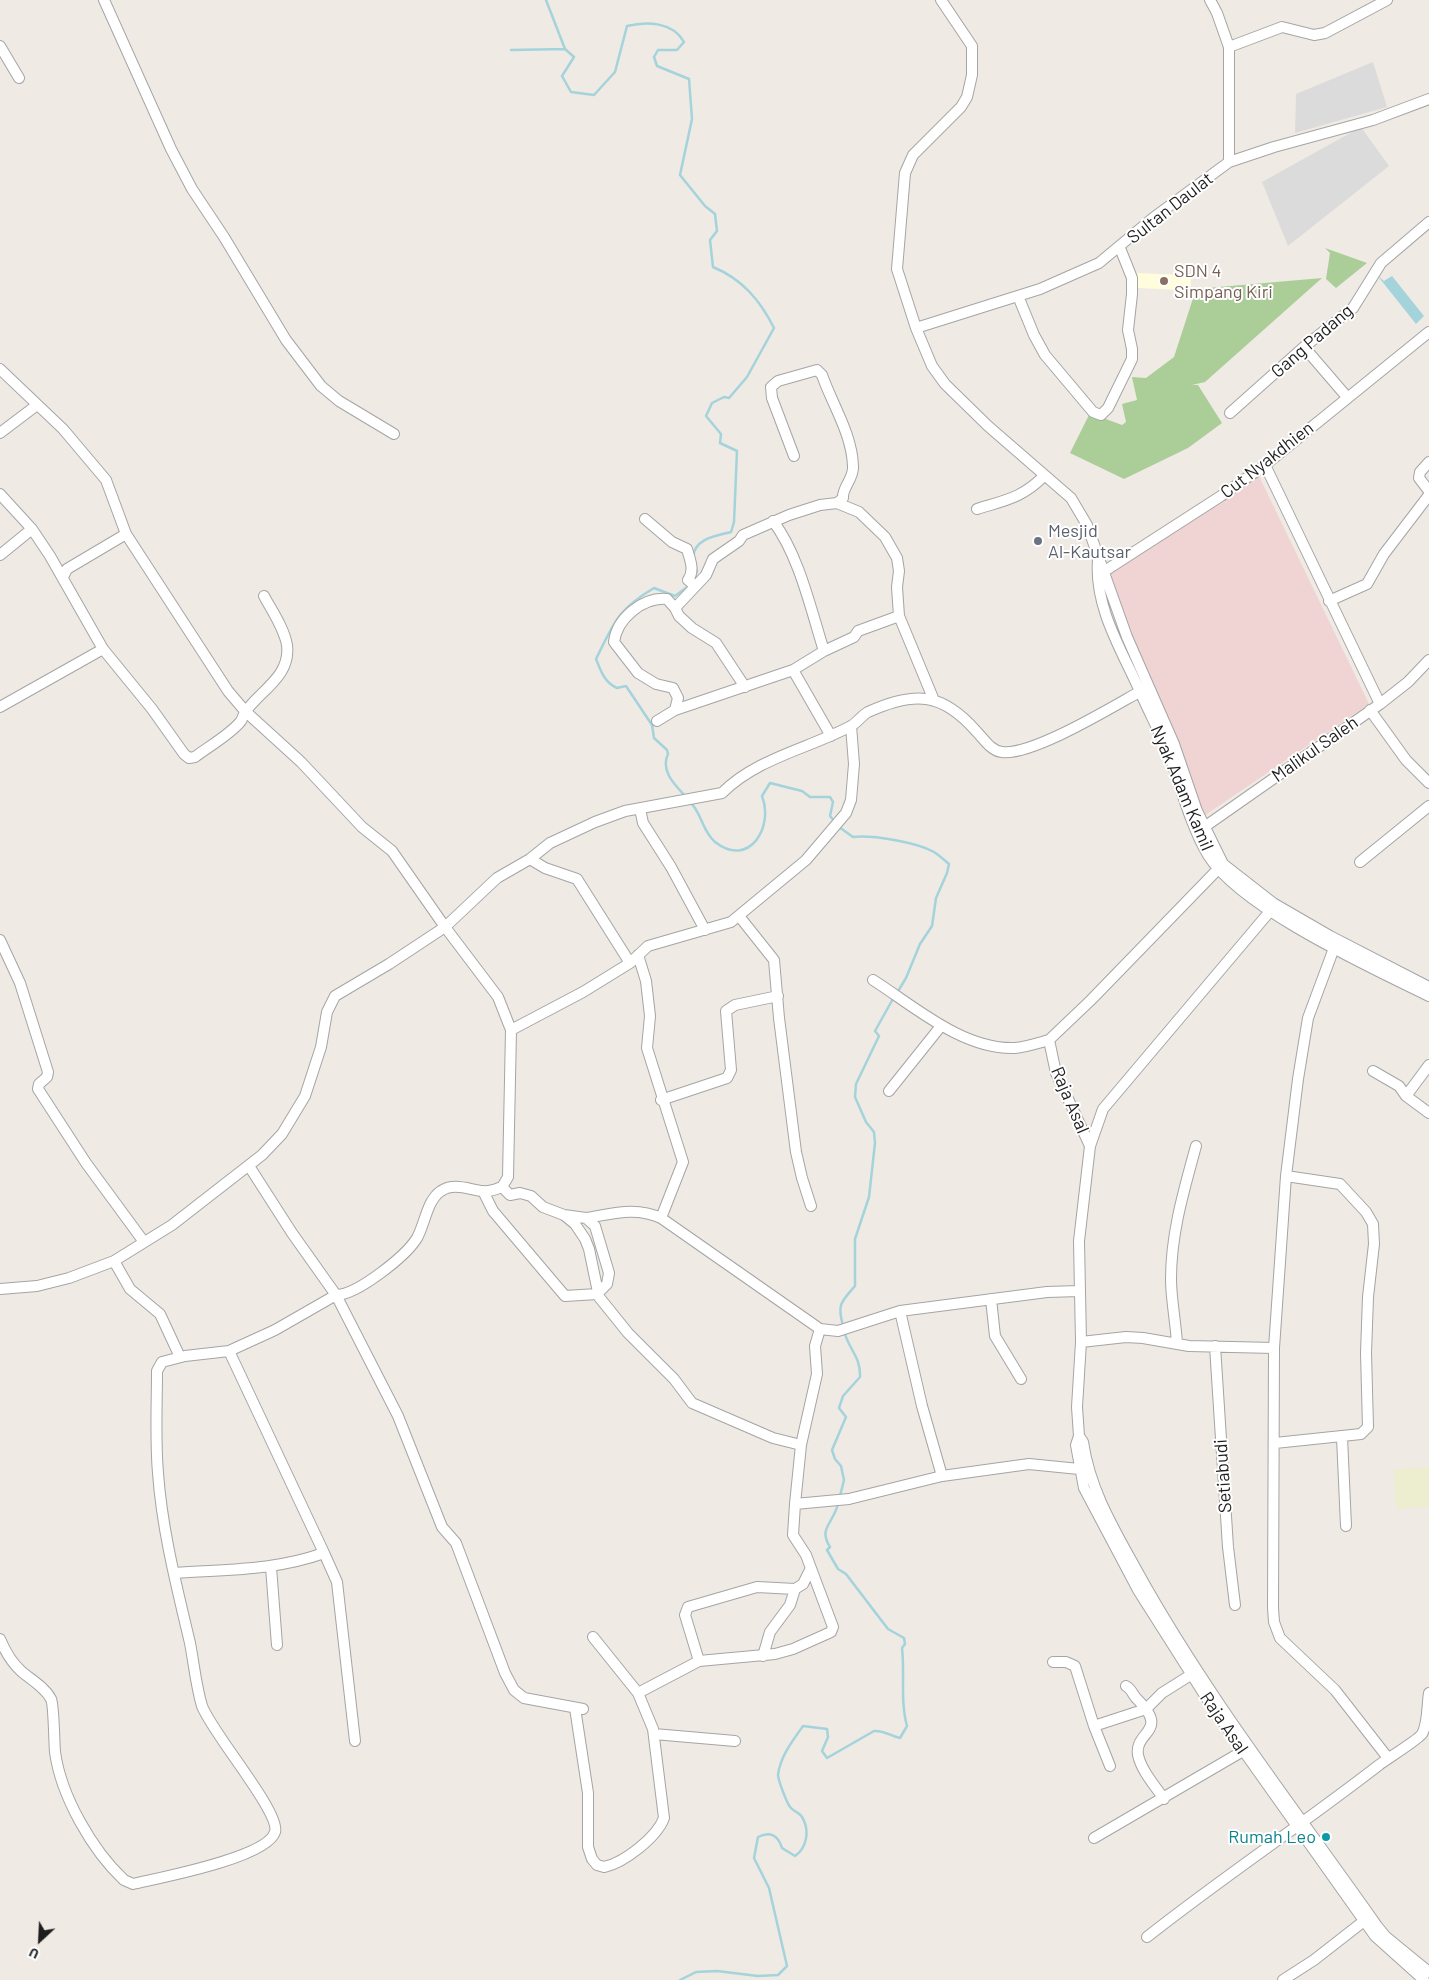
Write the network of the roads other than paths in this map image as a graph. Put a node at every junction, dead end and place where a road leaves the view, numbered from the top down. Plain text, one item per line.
1 (104, 0) edge
2 (941, 0) edge
3 (1210, 0) edge
4 (1387, 0) edge
5 (0, 46) edge
6 (1229, 47) junction
7 (19, 78) dead end
8 (1429, 99) edge
9 (1229, 162) junction
10 (1429, 222) edge
11 (1120, 248) junction
12 (1018, 296) junction
13 (916, 328) junction
14 (1429, 332) edge
15 (1304, 347) junction
16 (0, 369) edge
17 (1347, 397) junction
18 (37, 405) junction
19 (1230, 413) dead end
20 (0, 433) edge
21 (394, 434) dead end
22 (794, 456) dead end
23 (1429, 462) edge
24 (1264, 465) junction
25 (1044, 476) junction
26 (1429, 491) edge
27 (0, 494) edge
28 (1429, 495) edge
29 (837, 503) junction
30 (977, 509) dead end
31 (644, 519) dead end
32 (773, 522) junction
33 (32, 530) junction
34 (126, 534) junction
35 (0, 555) edge
36 (1101, 574) junction
37 (63, 577) junction
38 (691, 583) junction
39 (264, 596) dead end
40 (1330, 600) junction
41 (675, 608) junction
42 (899, 616) junction
43 (103, 649) junction
44 (824, 651) junction
45 (1429, 660) edge
46 (793, 670) junction
47 (745, 688) junction
48 (1140, 691) junction
49 (933, 698) junction
50 (1380, 704) junction
51 (0, 707) edge
52 (675, 710) junction
53 (1370, 710) junction
54 (246, 711) junction
55 (657, 721) dead end
56 (850, 726) junction
57 (831, 736) junction
58 (1429, 783) edge
59 (1429, 806) edge
60 (640, 809) junction
61 (1201, 830) junction
62 (530, 859) junction
63 (1360, 862) dead end
64 (1221, 867) junction
65 (1253, 893) junction
66 (1271, 910) junction
67 (739, 916) junction
68 (444, 927) junction
69 (705, 930) junction
70 (0, 940) edge
71 (1335, 943) junction
72 (638, 956) junction
73 (630, 962) junction
74 (873, 980) dead end
75 (1429, 987) edge
76 (778, 996) junction
77 (1429, 996) edge
78 (941, 1026) junction
79 (511, 1030) junction
80 (1049, 1040) junction
81 (1429, 1065) edge
82 (1373, 1070) dead end
83 (889, 1091) dead end
84 (1406, 1096) junction
85 (661, 1100) junction
86 (1429, 1113) edge
87 (1090, 1146) junction
88 (1196, 1146) dead end
89 (249, 1166) junction
90 (1286, 1176) junction
91 (502, 1187) junction
92 (483, 1191) junction
93 (811, 1206) dead end
94 (564, 1215) junction
95 (586, 1218) junction
96 (661, 1218) junction
97 (144, 1242) junction
98 (114, 1261) junction
99 (0, 1289) edge
100 (1079, 1291) junction
101 (597, 1294) junction
102 (336, 1295) junction
103 (991, 1300) junction
104 (900, 1311) junction
105 (820, 1329) junction
106 (1081, 1342) junction
107 (1177, 1344) junction
108 (1215, 1346) junction
109 (1274, 1348) junction
110 (228, 1351) junction
111 (180, 1357) junction
112 (1021, 1379) dead end
113 (1079, 1436) junction
114 (1342, 1437) junction
115 (1275, 1443) junction
116 (801, 1445) junction
117 (1079, 1469) junction
118 (942, 1476) junction
119 (795, 1504) junction
120 (1346, 1526) dead end
121 (324, 1552) junction
122 (271, 1567) junction
123 (810, 1570) junction
124 (175, 1573) junction
125 (795, 1589) junction
126 (1235, 1605) dead end
127 (594, 1637) dead end
128 (0, 1639) edge
129 (277, 1645) dead end
130 (763, 1656) junction
131 (699, 1660) junction
132 (1052, 1662) dead end
133 (1195, 1673) junction
134 (1126, 1686) dead end
135 (638, 1693) junction
136 (1429, 1693) edge
137 (1146, 1709) junction
138 (1094, 1726) junction
139 (654, 1734) junction
140 (355, 1741) dead end
141 (735, 1741) dead end
142 (1243, 1751) junction
143 (1388, 1758) junction
144 (1110, 1766) dead end
145 (1164, 1799) junction
146 (1299, 1826) junction
147 (1094, 1838) dead end
148 (1364, 1921) junction
149 (1147, 1937) dead end
150 (1429, 1972) edge
151 (1283, 1980) edge
152 (1424, 1980) edge

1 - 21 street
2 - 13 street, Nyak Adam Kamil
3 - 6 street
4 - 6 street
5 - 7 street
6 - 9 street
8 - 9 street, Sultan Daulat
9 - 11 street, Sultan Daulat
10 - 15 street, Gang Padang
11 - 12 street, Sultan Daulat
11 - 12 street
12 - 13 street, Sultan Daulat
13 - 25 street, Nyak Adam Kamil
14 - 17 street, Cut Nyakdhien
15 - 17 street
15 - 19 street, Gang Padang
16 - 18 street
17 - 24 street, Cut Nyakdhien
18 - 20 street
18 - 34 street
22 - 29 street
23 - 26 street
24 - 36 street, Cut Nyakdhien
24 - 40 street
25 - 30 street
25 - 36 street, Nyak Adam Kamil
27 - 33 street
28 - 40 street
29 - 32 street
29 - 42 street
31 - 38 street
32 - 38 street
32 - 44 street
33 - 35 street
33 - 37 street
34 - 37 street
34 - 54 street
36 - 48 street, Nyak Adam Kamil
36 - 61 street
37 - 43 street
38 - 41 street
39 - 54 street
40 - 50 street
41 - 47 street
41 - 52 street
42 - 44 street
42 - 49 street
43 - 51 street
43 - 54 street
44 - 46 street
45 - 50 street, Malikul Saleh
46 - 47 street
46 - 57 street
47 - 52 street
48 - 49 street
48 - 61 street, Nyak Adam Kamil
49 - 56 street
50 - 53 street, Malikul Saleh
52 - 55 street
53 - 58 street
53 - 61 street, Malikul Saleh
54 - 68 street
56 - 57 street
56 - 67 street
57 - 60 street
59 - 63 street
60 - 62 street
60 - 69 street
61 - 64 street, Nyak Adam Kamil
62 - 68 street
62 - 73 street
64 - 65 street, Nyak Adam Kamil
64 - 80 street
65 - 66 street, Nyak Adam Kamil
65 - 71 street
66 - 71 street, Nyak Adam Kamil
66 - 87 street
67 - 69 street
67 - 76 street
68 - 79 street
68 - 89 street
69 - 72 street
70 - 97 street
71 - 75 street
71 - 77 street, Nyak Adam Kamil
71 - 90 street
72 - 73 street
72 - 85 street
73 - 79 street
74 - 78 street
76 - 85 street
76 - 93 street
78 - 80 street
78 - 83 street
79 - 91 street
80 - 87 street, Raja Asal
81 - 84 street
82 - 84 street
84 - 86 street
85 - 96 street
87 - 100 street, Raja Asal
88 - 107 street
89 - 97 street
89 - 102 street
90 - 109 street
90 - 114 street
91 - 92 street
91 - 94 street
92 - 101 street
92 - 102 street
94 - 95 street
94 - 101 street
95 - 96 street
95 - 101 street
96 - 105 street
97 - 98 street
98 - 99 street
98 - 111 street
100 - 103 street
100 - 106 street, Raja Asal
101 - 116 street
102 - 110 street
102 - 139 street
103 - 104 street
103 - 112 street
104 - 105 street
104 - 118 street
105 - 116 street
106 - 107 street
106 - 113 street, Raja Asal
107 - 108 street
108 - 109 street
108 - 126 street, Setiabudi
109 - 115 street
110 - 111 street
110 - 121 street
111 - 124 street
113 - 117 street, Raja Asal
113 - 133 street, Raja Asal
114 - 115 street
114 - 120 street
115 - 143 street
116 - 119 street
117 - 118 street
117 - 133 street, Raja Asal
118 - 119 street
119 - 123 street
121 - 122 street
121 - 140 street
122 - 124 street
122 - 129 street
123 - 125 street
123 - 130 street
124 - 128 street
125 - 130 street
125 - 131 street
127 - 135 street
130 - 131 street
131 - 135 street
132 - 138 street
133 - 137 street
133 - 142 street, Raja Asal
133 - 146 street, Raja Asal
134 - 137 street
135 - 139 street
136 - 143 street
137 - 138 street
137 - 145 street
138 - 144 street
139 - 141 street
142 - 145 street
142 - 146 street, Raja Asal
143 - 146 street
145 - 147 street
146 - 148 street, Raja Asal
146 - 149 street
146 - 150 street, Raja Asal
148 - 151 street
148 - 152 street, Raja Asal

